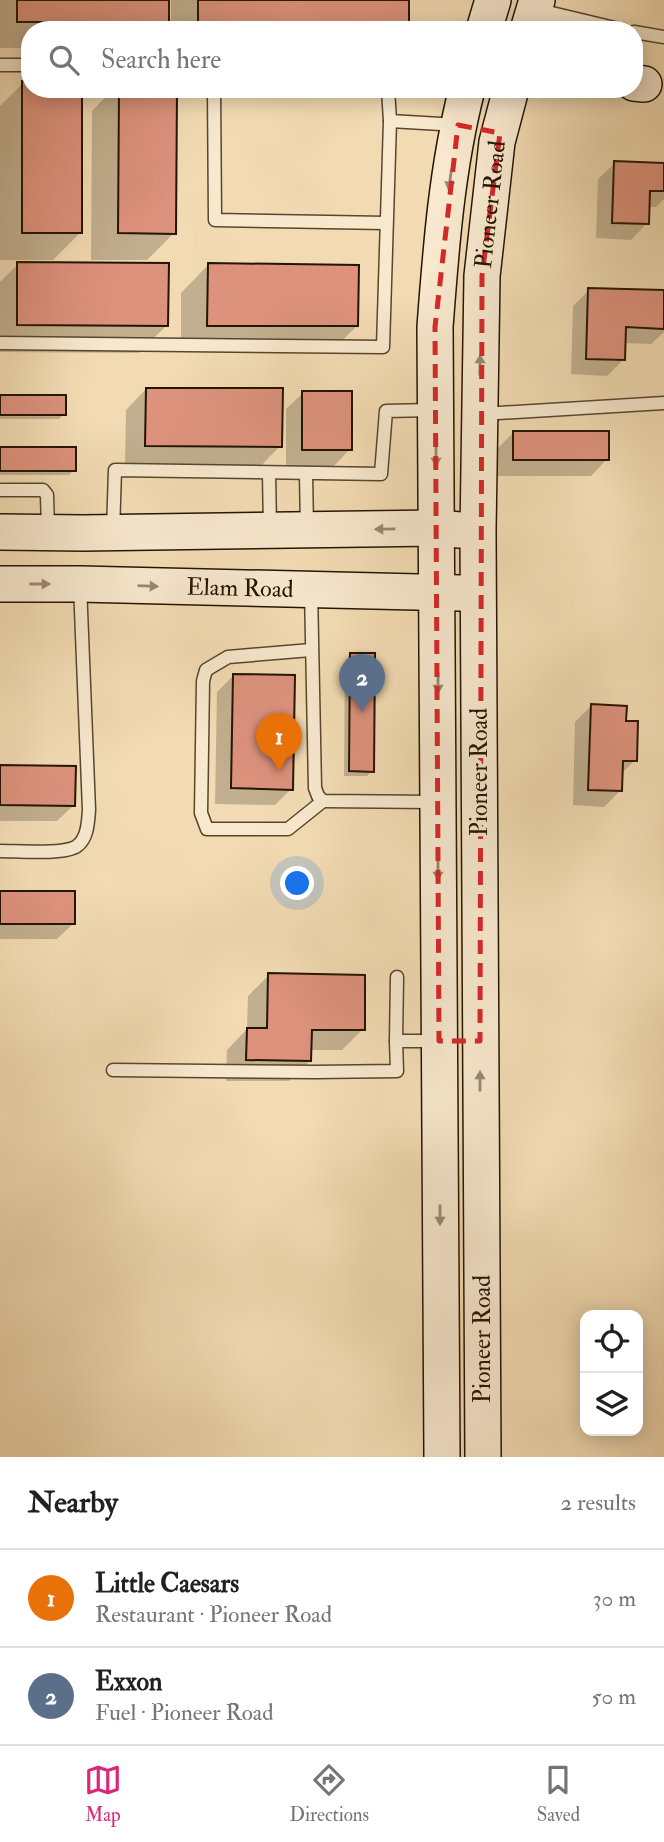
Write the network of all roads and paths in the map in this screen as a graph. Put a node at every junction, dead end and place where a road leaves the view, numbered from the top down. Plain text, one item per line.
1 (493, 0) edge
2 (532, 10) edge
3 (487, 21) edge
4 (551, 21) edge
5 (582, 21) edge
6 (643, 34) edge
7 (664, 37) edge
8 (0, 65) edge
9 (21, 65) edge
10 (214, 98) edge
11 (389, 98) edge
12 (465, 98) edge
13 (510, 103) edge
14 (390, 121) junction
15 (458, 125) junction
16 (386, 223) junction
17 (0, 343) edge
18 (664, 403) edge
19 (436, 410) junction
20 (480, 414) junction
21 (270, 472) junction
22 (306, 473) junction
23 (0, 490) edge
24 (436, 528) junction
25 (270, 531) junction
26 (307, 531) junction
27 (478, 531) junction
28 (0, 532) edge
29 (81, 533) junction
30 (0, 584) edge
31 (80, 584) junction
32 (311, 590) junction
33 (478, 592) junction
34 (437, 593) junction
35 (311, 650) junction
36 (323, 801) junction
37 (438, 802) junction
38 (479, 803) junction
39 (0, 850) edge
40 (397, 977) dead end
41 (396, 1041) junction
42 (439, 1041) junction
43 (480, 1041) junction
44 (113, 1070) dead end
45 (441, 1376) junction
46 (442, 1457) edge
47 (458, 1457) edge
48 (483, 1457) edge

1 - 3 main road
2 - 4 lane
2 - 5 lane
6 - 7 lane
8 - 9 lane
10 - 16 lane
11 - 14 lane
12 - 15 main road, Pioneer Road
13 - 15 main road
20 -> 13 main road, Pioneer Road
14 - 15 lane
14 - 16 lane
15 -> 19 main road, Pioneer Road
16 - 17 lane
18 - 20 lane
19 - 22 lane
19 -> 24 main road, Pioneer Road
20 - 27 main road, Pioneer Road
21 - 22 lane
21 - 25 lane
21 - 29 lane
22 - 26 lane
23 - 29 lane
24 -> 26 main road
24 - 27 main road
24 - 34 main road, Pioneer Road
25 - 26 main road
25 - 29 main road
27 - 33 main road, Pioneer Road
28 - 29 main road
29 - 31 main road
30 -> 31 main road, Elam Road
31 -> 32 main road, Elam Road
31 - 39 lane
32 - 34 main road, Elam Road
32 - 35 lane
33 - 34 main road, Elam Road
33 - 38 main road, Pioneer Road
34 -> 37 main road, Pioneer Road
35 - 36 lane
35 - 36 lane
36 - 37 lane
37 - 38 main road
37 -> 42 main road, Pioneer Road
38 - 43 main road, Pioneer Road
40 - 41 lane
41 - 42 lane
41 - 44 lane
42 - 43 main road
42 -> 45 main road, Pioneer Road
48 -> 43 main road, Pioneer Road
45 - 46 main road, Pioneer Road
45 - 47 main road

